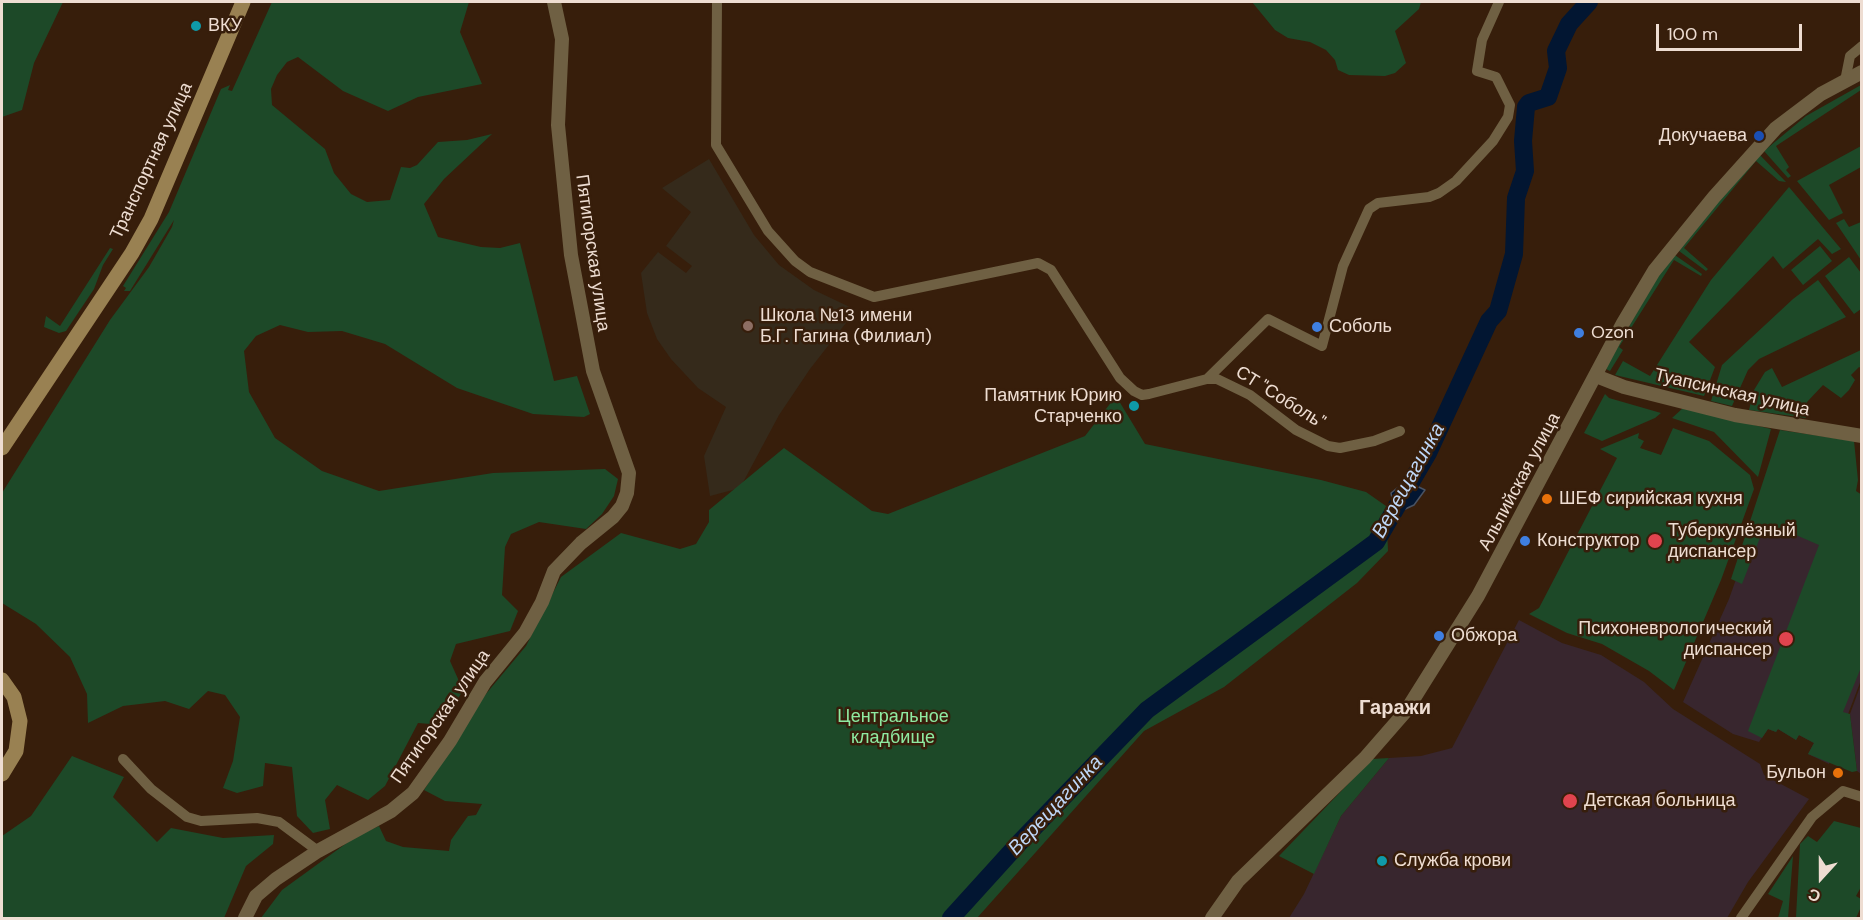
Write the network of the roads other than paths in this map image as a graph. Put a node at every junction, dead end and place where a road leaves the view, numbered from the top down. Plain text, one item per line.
1 (243, 2) edge
2 (554, 2) edge
3 (717, 2) edge
4 (1499, 2) edge
5 (1862, 46) edge
6 (1862, 72) edge
7 (1845, 81) junction
8 (1596, 376) junction
9 (1207, 379) junction
10 (1400, 432) dead end
11 (1862, 436) edge
12 (2, 448) edge
13 (2, 680) edge
14 (20, 721) junction
15 (123, 759) dead end
16 (2, 762) edge
17 (2, 774) edge
18 (1862, 797) edge
19 (318, 851) junction
20 (245, 918) edge
21 (1212, 918) edge
22 (1742, 918) edge

1 - 12 main road, Транспортная улица
2 - 19 street, Пятигорская улица
3 - 9 street, СТ "Соболь"
4 - 9 street
5 - 7 street
6 - 7 street, Альпийская улица
7 - 8 street, Альпийская улица
8 - 11 street, Туапсинская улица
8 - 21 street, Альпийская улица
9 - 10 street, СТ "Соболь"
13 - 14 main road
14 - 16 main road
14 - 17 main road
15 - 19 street
18 - 22 street
19 - 20 street, Пятигорская улица

